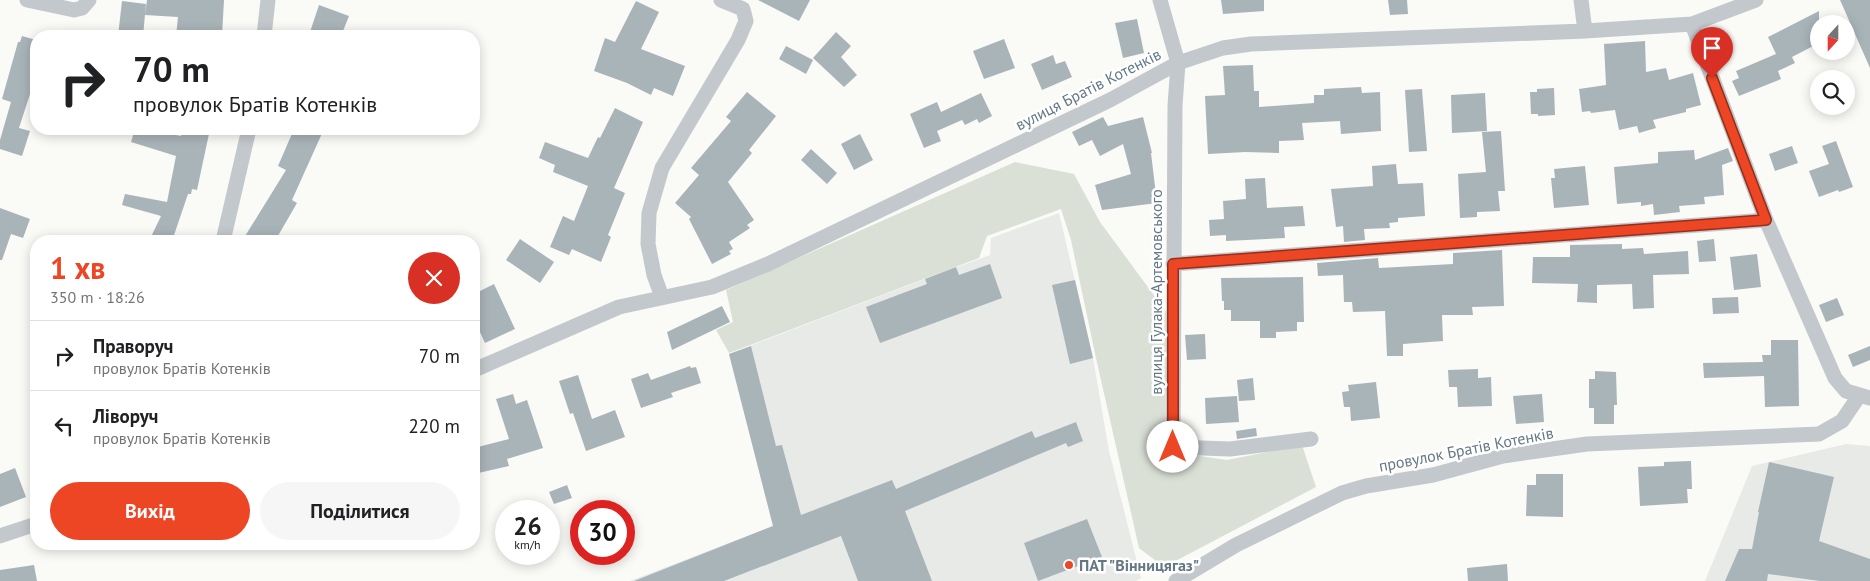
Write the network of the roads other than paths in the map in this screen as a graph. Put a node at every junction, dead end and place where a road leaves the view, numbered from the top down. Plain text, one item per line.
1 (27, 0) edge
2 (89, 0) edge
3 (268, 0) edge
4 (721, 0) edge
5 (1160, 0) edge
6 (1581, 0) edge
7 (1756, 0) edge
8 (1692, 24) junction
9 (265, 30) edge
10 (1585, 31) junction
11 (1178, 63) junction
12 (248, 135) edge
13 (1766, 220) junction
14 (224, 235) edge
15 (1173, 264) junction
16 (662, 297) junction
17 (480, 367) edge
18 (1864, 397) edge
19 (1312, 439) dead end
20 (30, 526) edge
21 (0, 536) edge
22 (1176, 581) edge

1 - 2 street
3 - 9 street
4 - 16 street
5 - 11 street, вулиця Гулака-Артемовського
6 - 10 street
7 - 8 street, вулиця Братів Котенків
8 - 10 street, вулиця Братів Котенків
8 - 13 street, провулок Братів Котенків
10 - 11 street, вулиця Братів Котенків
11 - 15 street, вулиця Гулака-Артемовського
11 - 16 street, вулиця Братів Котенків
12 - 14 street
13 - 15 street
13 - 18 street, провулок Братів Котенків
15 - 19 street, вулиця Гулака-Артемовського
16 - 17 street, вулиця Братів Котенків
18 - 22 street, провулок Братів Котенків
20 - 21 street

